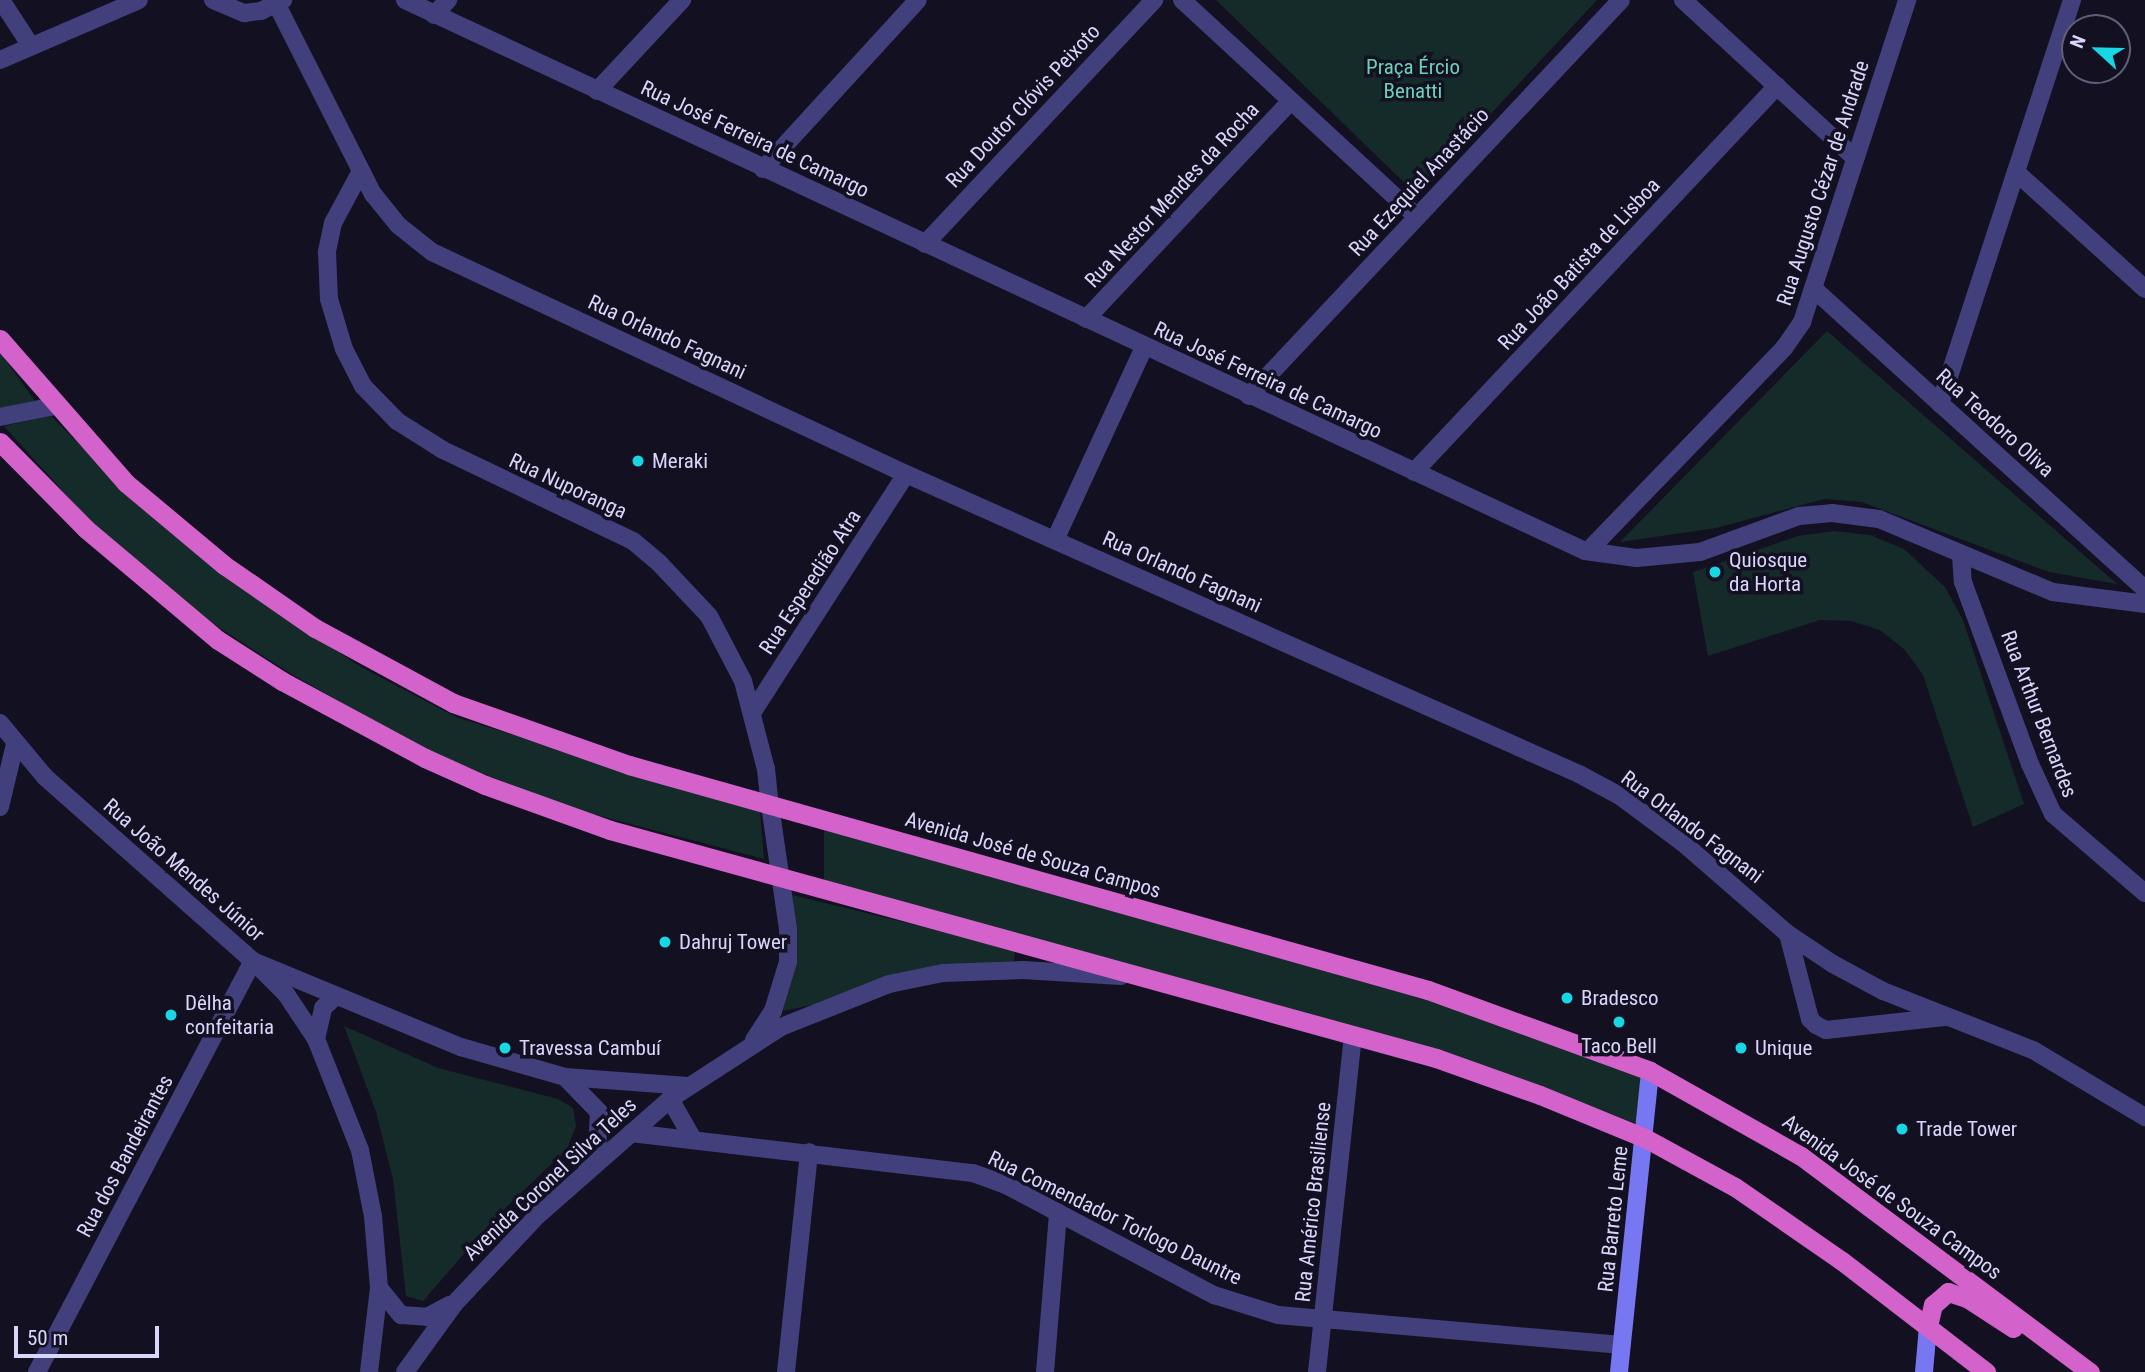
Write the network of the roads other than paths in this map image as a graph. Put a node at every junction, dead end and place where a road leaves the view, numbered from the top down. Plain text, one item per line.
1 (1, 0) edge
2 (139, 0) edge
3 (213, 0) edge
4 (405, 0) edge
5 (448, 0) edge
6 (682, 0) edge
7 (918, 0) edge
8 (1154, 0) edge
9 (1182, 0) edge
10 (1621, 0) edge
11 (1683, 0) edge
12 (1907, 0) edge
13 (2072, 0) edge
14 (280, 2) edge
15 (434, 15) junction
16 (32, 46) junction
17 (0, 60) edge
18 (1777, 86) junction
19 (597, 91) junction
20 (1291, 101) junction
21 (1856, 158) junction
22 (763, 169) junction
23 (361, 171) junction
24 (2016, 172) junction
25 (1417, 217) junction
26 (925, 244) junction
27 (2145, 289) edge
28 (1815, 290) junction
29 (1086, 319) junction
30 (0, 339) edge
31 (1144, 346) junction
32 (1250, 396) junction
33 (1940, 404) junction
34 (55, 406) junction
35 (0, 417) edge
36 (0, 442) edge
37 (1414, 472) junction
38 (906, 474) junction
39 (1055, 540) junction
40 (1588, 551) junction
41 (1961, 556) junction
42 (2145, 589) edge
43 (2145, 604) edge
44 (752, 713) junction
45 (0, 723) edge
46 (15, 744) junction
47 (770, 805) junction
48 (0, 807) edge
49 (778, 876) junction
50 (2145, 893) edge
51 (1788, 934) junction
52 (253, 961) junction
53 (1147, 978) junction
54 (336, 996) junction
55 (1951, 1017) junction
56 (1353, 1036) junction
57 (316, 1039) junction
58 (750, 1045) junction
59 (1650, 1071) junction
60 (565, 1077) junction
61 (688, 1086) junction
62 (670, 1099) junction
63 (2145, 1117) edge
64 (631, 1133) junction
65 (1644, 1138) junction
66 (693, 1139) junction
67 (809, 1152) junction
68 (584, 1175) junction
69 (1058, 1213) junction
70 (379, 1288) junction
71 (455, 1303) junction
72 (1324, 1322) junction
73 (1928, 1326) junction
74 (1622, 1345) junction
75 (37, 1372) edge
76 (369, 1372) edge
77 (405, 1372) edge
78 (786, 1372) edge
79 (1045, 1372) edge
80 (1317, 1372) edge
81 (1619, 1372) edge
82 (1924, 1372) edge
83 (1986, 1372) edge
84 (2090, 1372) edge

1 - 16 street
2 - 16 street
3 - 14 street
4 - 15 street, Rua José Ferreira de Camargo
5 - 15 street
6 - 19 street
7 - 22 street
8 - 26 street, Rua Doutor Clóvis Peixoto
9 - 20 street
10 - 25 street, Rua Ezequiel Anastácio
11 - 18 street
12 - 21 street, Rua Augusto Cézar de Andrade
13 - 24 street
14 - 23 street, Rua Orlando Fagnani
15 - 19 street, Rua José Ferreira de Camargo
16 - 17 street
18 - 21 street
18 - 37 street, Rua João Batista de Lisboa
19 - 22 street, Rua José Ferreira de Camargo
20 - 25 street
20 - 29 street, Rua Nestor Mendes da Rocha
21 - 28 street, Rua Augusto Cézar de Andrade
22 - 26 street, Rua José Ferreira de Camargo
23 - 38 street, Rua Orlando Fagnani
23 - 44 street, Rua Nuporanga
24 - 27 street
24 - 33 street
25 - 32 street, Rua Ezequiel Anastácio
26 - 29 street, Rua José Ferreira de Camargo
28 - 33 street, Rua Teodoro Oliva
28 - 40 street, Rua Augusto Cézar de Andrade
29 - 31 street, Rua José Ferreira de Camargo
30 - 34 highway, Avenida José de Souza Campos
31 - 32 street, Rua José Ferreira de Camargo
31 - 39 street
32 - 37 street, Rua José Ferreira de Camargo
33 - 42 street, Rua Teodoro Oliva
34 - 35 street
34 - 47 highway, Avenida José de Souza Campos
36 - 49 highway
37 - 40 street, Rua José Ferreira de Camargo
38 - 39 street, Rua Orlando Fagnani
38 - 44 street, Rua Esperedião Atra
39 - 51 street, Rua Orlando Fagnani
40 - 41 street, Rua José Ferreira de Camargo
41 - 43 street, Rua José Ferreira de Camargo
41 - 50 street, Rua Arthur Bernardes
44 - 47 street, Rua Nuporanga
45 - 46 street, Rua João Mendes Júnior
46 - 48 street
46 - 52 street, Rua João Mendes Júnior
47 - 49 street, Rua Nuporanga
47 - 59 highway, Avenida José de Souza Campos
49 - 53 highway
49 - 58 street, Avenida Coronel Silva Teles
51 - 55 street, Rua Orlando Fagnani
51 - 55 street
52 - 54 street, Rua João Mendes Júnior
52 - 57 street
52 - 75 street, Rua dos Bandeirantes
53 - 56 highway
53 - 58 street, Avenida Coronel Silva Teles
54 - 57 street
54 - 60 street, Rua João Mendes Júnior
55 - 63 street, Rua Orlando Fagnani
56 - 65 highway
56 - 72 street, Rua Américo Brasiliense
57 - 70 street
58 - 61 street, Avenida Coronel Silva Teles
59 - 65 main road, Rua Barreto Leme
59 - 84 highway, Avenida José de Souza Campos
60 - 61 street
60 - 68 street
61 - 62 street, Avenida Coronel Silva Teles
62 - 64 street, Avenida Coronel Silva Teles
62 - 66 street
64 - 66 street, Rua Comendador Torlogo Dauntre
64 - 68 street, Avenida Coronel Silva Teles
65 - 73 highway
65 - 74 main road, Rua Barreto Leme
66 - 67 street, Rua Comendador Torlogo Dauntre
67 - 69 street, Rua Comendador Torlogo Dauntre
67 - 78 street
68 - 71 street, Avenida Coronel Silva Teles
69 - 72 street, Rua Comendador Torlogo Dauntre
69 - 79 street
70 - 71 street
70 - 76 street
71 - 77 street, Avenida Coronel Silva Teles
72 - 74 street, Rua Comendador Torlogo Dauntre
72 - 80 street, Rua Américo Brasiliense
73 - 82 main road
73 - 83 highway
73 - 84 highway
74 - 81 main road, Rua Barreto Leme

